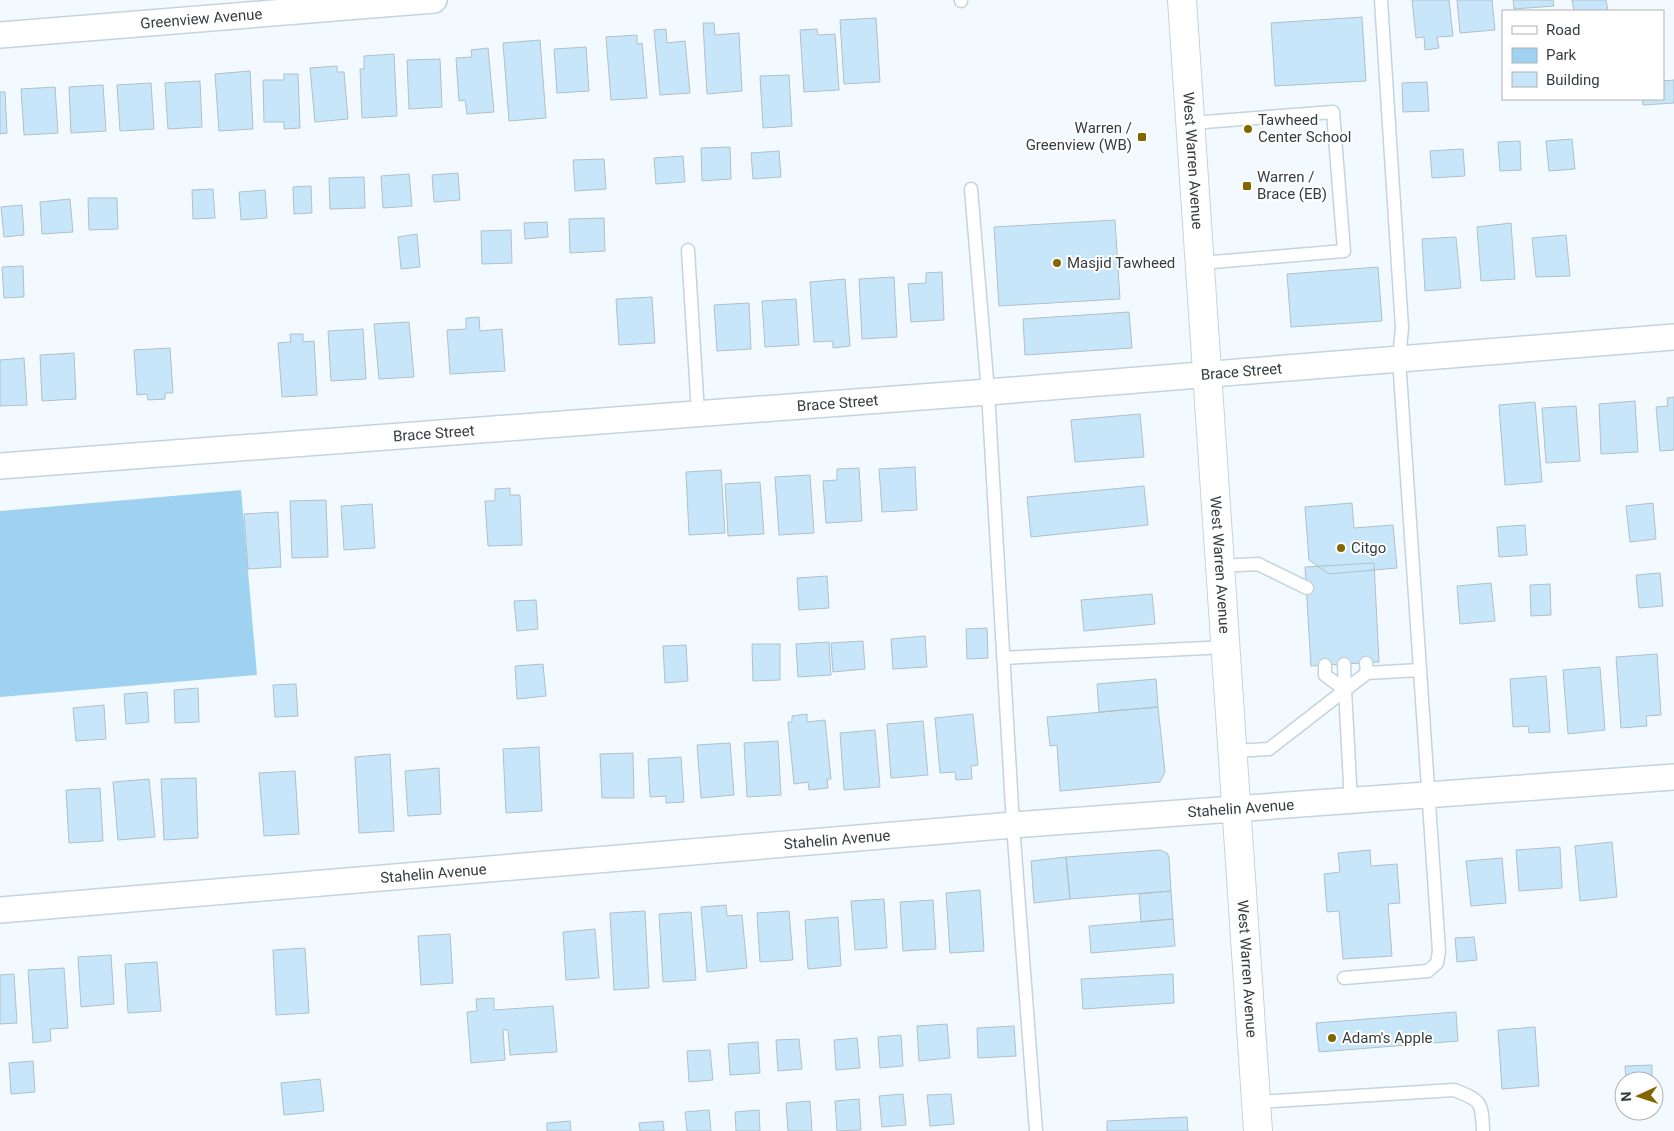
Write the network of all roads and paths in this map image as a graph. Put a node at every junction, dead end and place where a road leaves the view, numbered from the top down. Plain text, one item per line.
1 (434, 0) edge
2 (1182, 0) edge
3 (1381, 0) edge
4 (0, 35) edge
5 (1191, 123) junction
6 (971, 189) dead end
7 (688, 250) dead end
8 (1201, 263) junction
9 (1674, 337) edge
10 (1399, 359) junction
11 (1209, 375) junction
12 (988, 392) junction
13 (698, 413) junction
14 (0, 466) edge
15 (1221, 566) junction
16 (1307, 588) dead end
17 (1227, 647) junction
18 (1003, 658) junction
19 (1344, 664) dead end
20 (1324, 665) dead end
21 (1420, 670) junction
22 (1345, 690) junction
23 (1234, 751) junction
24 (1674, 777) edge
25 (1428, 796) junction
26 (1351, 802) junction
27 (1238, 809) junction
28 (1013, 825) junction
29 (0, 910) edge
30 (1344, 978) dead end
31 (1256, 1102) junction
32 (1036, 1131) edge
33 (1258, 1131) edge
34 (1483, 1131) edge

1 - 4 street, Greenview Avenue
2 - 5 main road, West Warren Avenue
3 - 10 lane
5 - 8 main road, West Warren Avenue
5 - 8 lane
6 - 12 lane
7 - 13 lane
8 - 11 main road, West Warren Avenue
9 - 10 street, Brace Street
10 - 11 street, Brace Street
10 - 21 lane
11 - 12 street, Brace Street
11 - 15 main road, West Warren Avenue
12 - 13 street, Brace Street
12 - 18 lane
13 - 14 street, Brace Street
15 - 16 lane
15 - 17 main road, West Warren Avenue
17 - 18 lane
17 - 23 main road, West Warren Avenue
18 - 28 lane
19 - 22 lane
20 - 22 lane
21 - 22 lane
21 - 25 lane
22 - 23 lane
22 - 26 lane
23 - 27 main road, West Warren Avenue
24 - 25 street, Stahelin Avenue
25 - 26 street, Stahelin Avenue
25 - 30 lane
26 - 27 street, Stahelin Avenue
27 - 28 street, Stahelin Avenue
27 - 31 main road, West Warren Avenue
28 - 29 street, Stahelin Avenue
28 - 32 lane
31 - 33 main road, West Warren Avenue
31 - 34 lane

